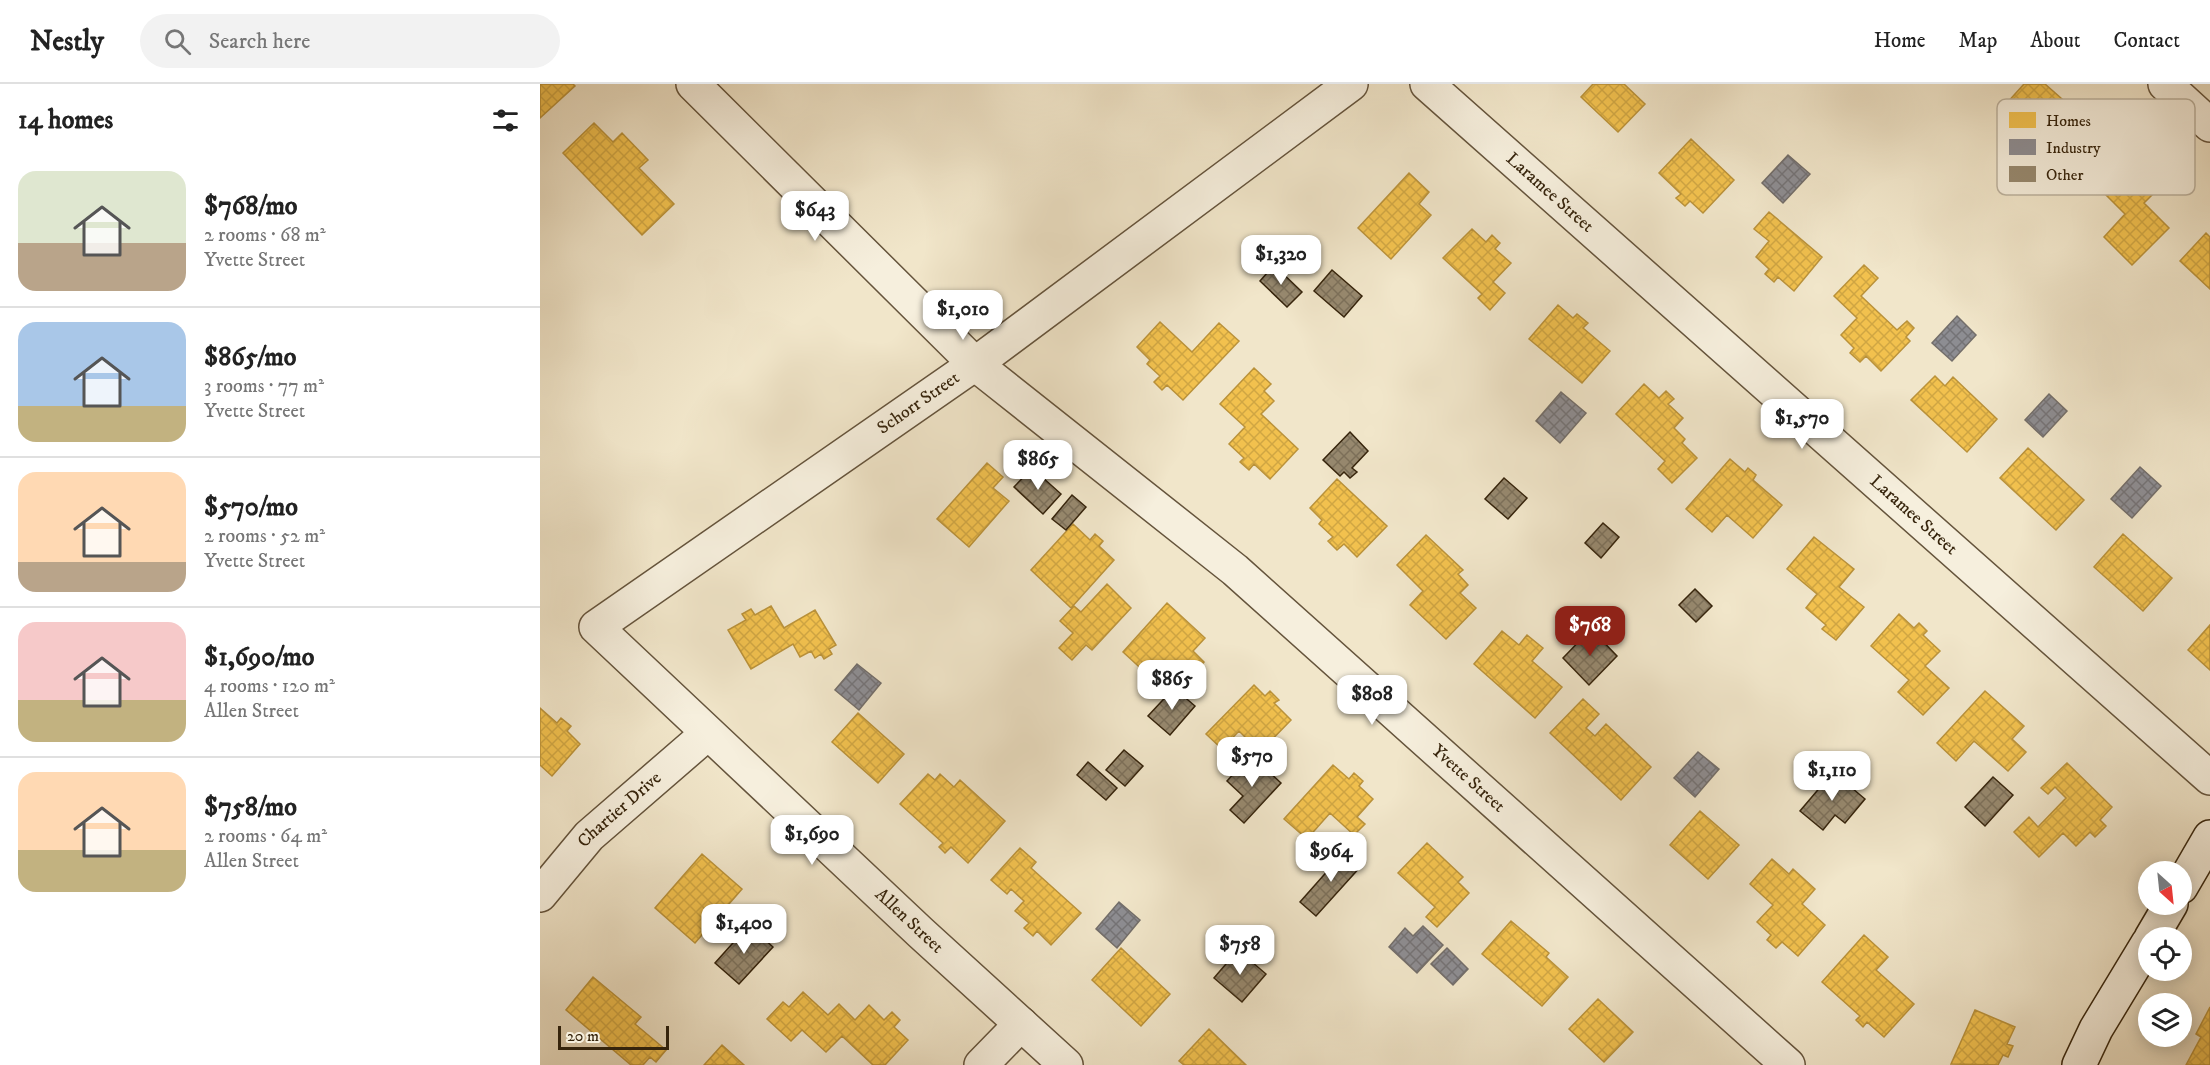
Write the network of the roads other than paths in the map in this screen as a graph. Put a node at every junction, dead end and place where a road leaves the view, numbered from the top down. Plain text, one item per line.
1 (693, 84) edge
2 (1351, 84) edge
3 (1427, 84) edge
4 (2165, 84) edge
5 (2181, 99) edge
6 (2195, 111) edge
7 (2210, 125) edge
8 (975, 364) junction
9 (596, 627) joint
10 (708, 733) junction
11 (2210, 778) edge
12 (2210, 837) edge
13 (2192, 868) edge
14 (540, 895) edge
15 (2138, 960) edge
16 (1021, 1024) junction
17 (981, 1065) edge
18 (1066, 1065) edge
19 (1788, 1065) edge
20 (2079, 1065) edge

1 - 8 street, Yvette Street
2 - 8 street, Schorr Street
3 - 11 street, Laramee Street
4 - 5 street
6 - 7 street
8 - 9 street, Schorr Street
8 - 19 street, Yvette Street
9 - 10 street, Allen Street
10 - 14 street, Chartier Drive
10 - 16 street, Allen Street
12 - 13 street
15 - 20 street
16 - 17 street
16 - 18 street, Allen Street

